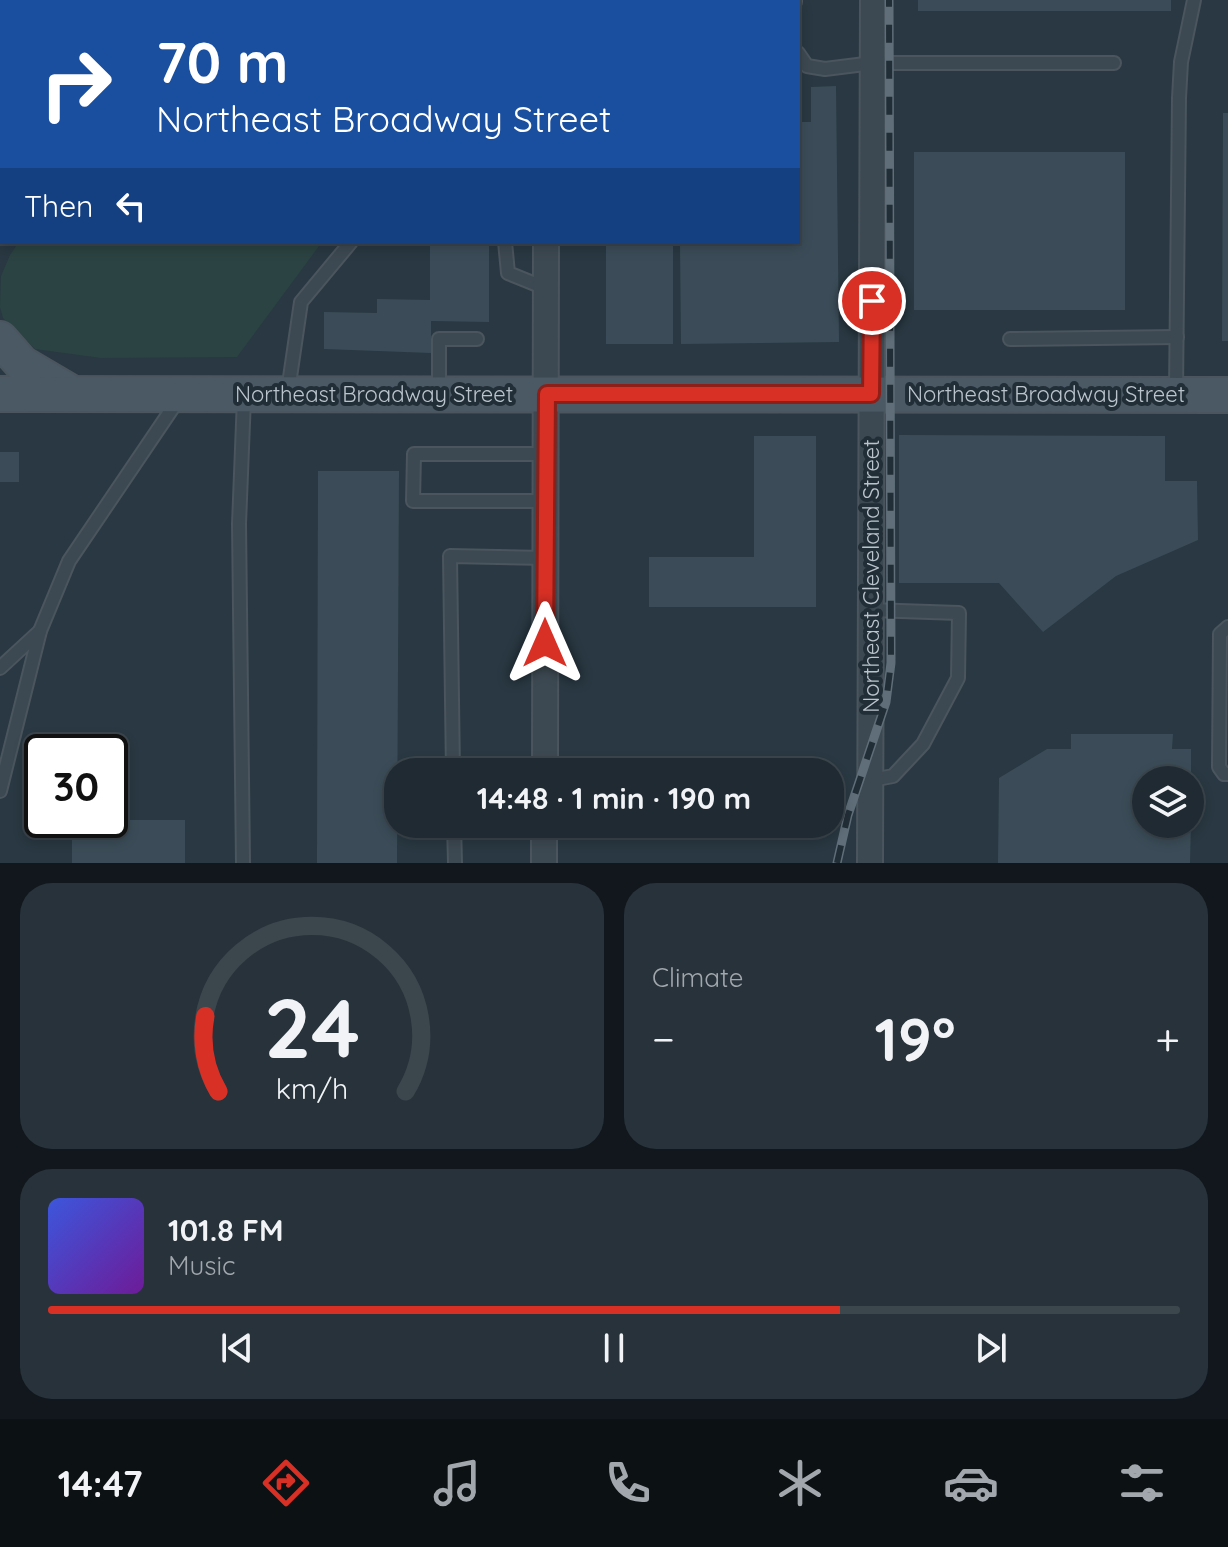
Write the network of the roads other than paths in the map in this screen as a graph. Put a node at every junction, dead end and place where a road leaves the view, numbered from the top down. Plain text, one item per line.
1 (873, 0) edge
2 (1194, 0) edge
3 (800, 56) edge
4 (873, 63) junction
5 (1114, 63) dead end
6 (349, 244) edge
7 (505, 244) edge
8 (546, 244) edge
9 (545, 288) junction
10 (1177, 337) junction
11 (0, 339) edge
12 (477, 339) dead end
13 (1010, 339) dead end
14 (0, 394) edge
15 (73, 394) junction
16 (182, 394) junction
17 (244, 394) junction
18 (288, 394) junction
19 (439, 394) junction
20 (547, 394) junction
21 (871, 394) junction
22 (1176, 395) junction
23 (1228, 395) edge
24 (546, 454) junction
25 (546, 501) junction
26 (546, 558) junction
27 (871, 610) junction
28 (1228, 627) edge
29 (40, 631) junction
30 (0, 668) edge
31 (1224, 700) edge
32 (453, 758) edge
33 (545, 758) edge
34 (1228, 774) edge
35 (872, 780) junction
36 (0, 791) edge
37 (454, 838) edge
38 (544, 838) edge
39 (243, 863) edge
40 (455, 863) edge
41 (544, 863) edge
42 (870, 863) edge

1 - 4 street, Northeast Cleveland Street
2 - 10 lane
3 - 4 lane
4 - 5 lane
4 - 21 street, Northeast Cleveland Street
6 - 18 lane
7 - 9 lane
8 - 9 street
9 - 20 street
10 - 13 lane
10 - 22 lane
11 - 15 main road
12 - 19 lane
14 - 15 main road, Northeast Broadway Street
15 - 16 main road, Northeast Broadway Street
16 - 17 main road, Northeast Broadway Street
16 - 29 lane
17 - 18 main road, Northeast Broadway Street
17 - 39 lane
18 - 19 main road, Northeast Broadway Street
19 - 20 main road, Northeast Broadway Street
20 - 21 main road, Northeast Broadway Street
20 - 24 street
21 - 22 main road, Northeast Broadway Street
21 - 27 street, Northeast Cleveland Street
22 - 23 main road, Northeast Broadway Street
24 - 25 street
24 - 25 lane
25 - 26 street
26 - 32 lane
26 - 33 street
27 - 35 street, Northeast Cleveland Street
27 - 35 lane
28 - 31 lane
29 - 30 lane
29 - 36 lane
31 - 34 lane
35 - 42 street, Northeast Cleveland Street
37 - 40 lane
38 - 41 street

